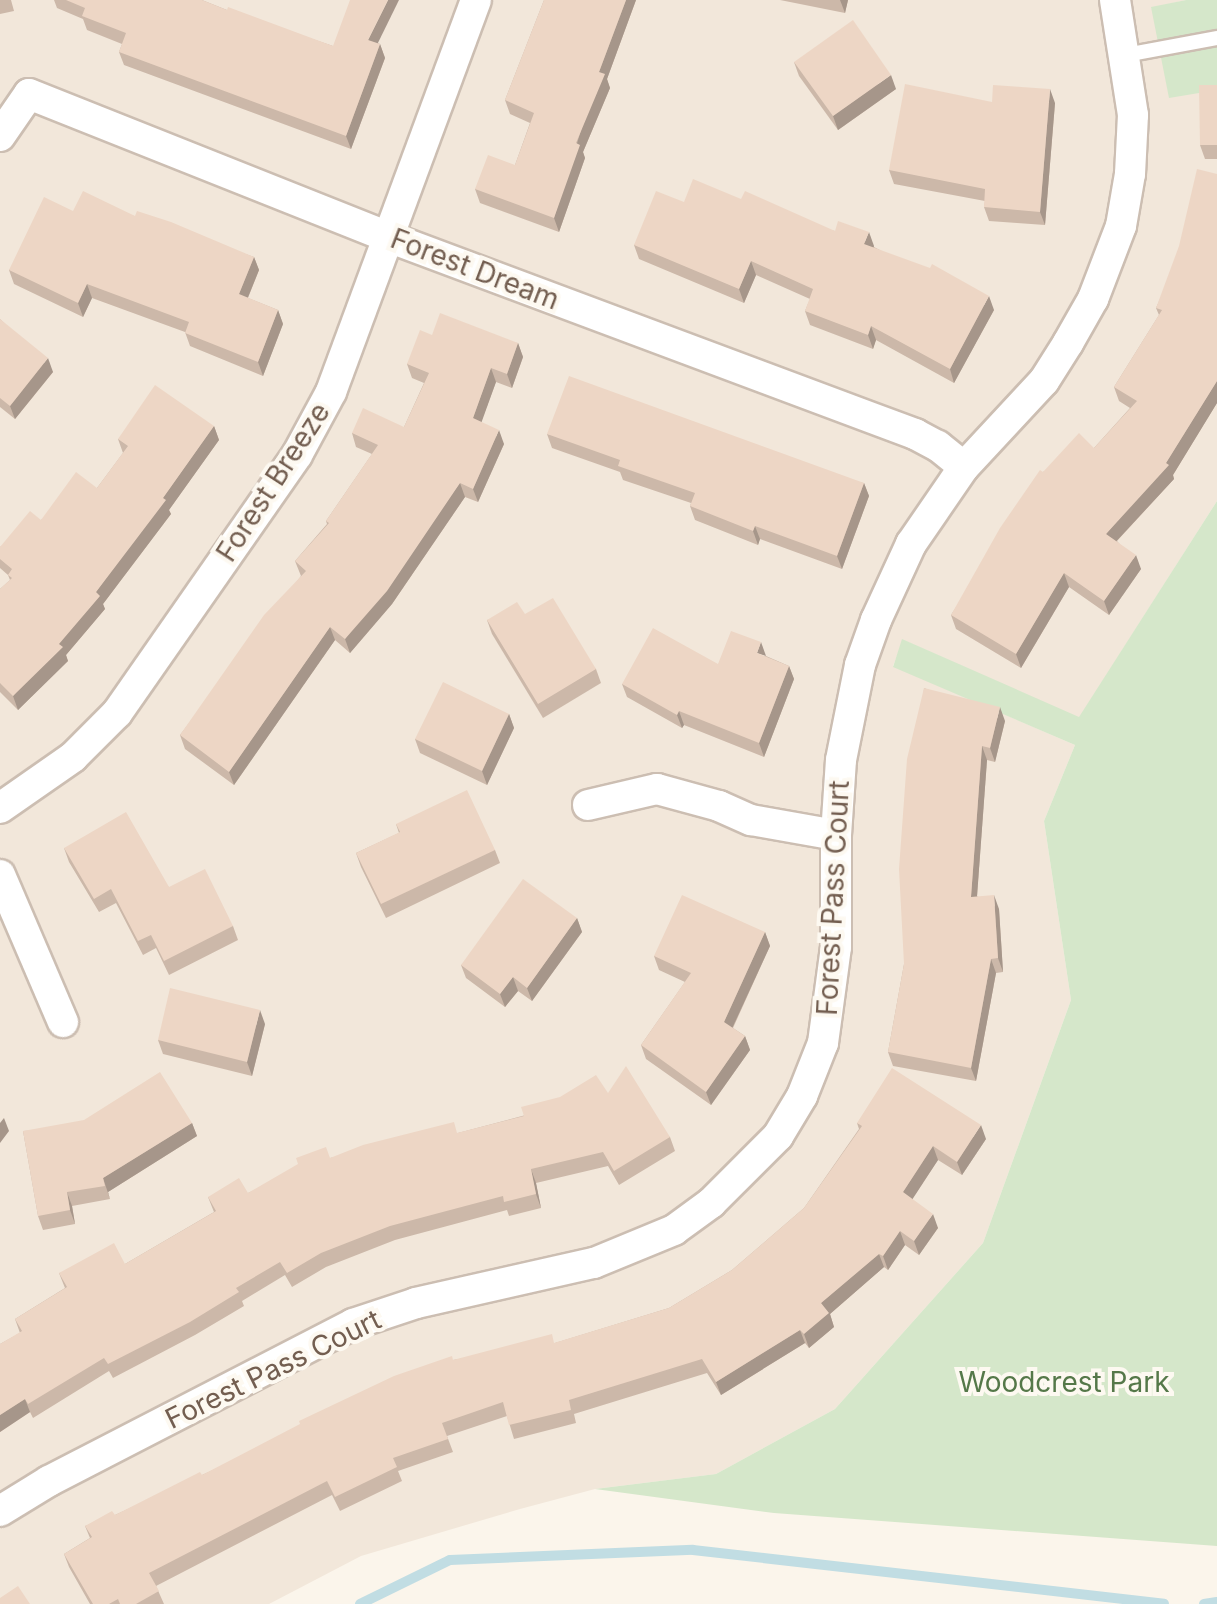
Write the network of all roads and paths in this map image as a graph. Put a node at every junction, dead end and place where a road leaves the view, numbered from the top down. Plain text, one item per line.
1 (476, 0) edge
2 (1115, 0) edge
3 (1217, 38) edge
4 (1125, 55) junction
5 (0, 136) edge
6 (388, 237) junction
7 (964, 467) junction
8 (588, 805) dead end
9 (0, 808) edge
10 (836, 835) junction
11 (0, 875) edge
12 (63, 1022) dead end
13 (0, 1511) edge

1 - 6 street, Forest Breeze
2 - 4 street, Forest Pass Court
3 - 4 lane
4 - 7 street, Forest Pass Court
5 - 6 street, Forest Dream
6 - 7 street, Forest Dream
6 - 9 street, Forest Breeze
7 - 10 street, Forest Pass Court
8 - 10 street
10 - 13 street, Forest Pass Court
11 - 12 street

